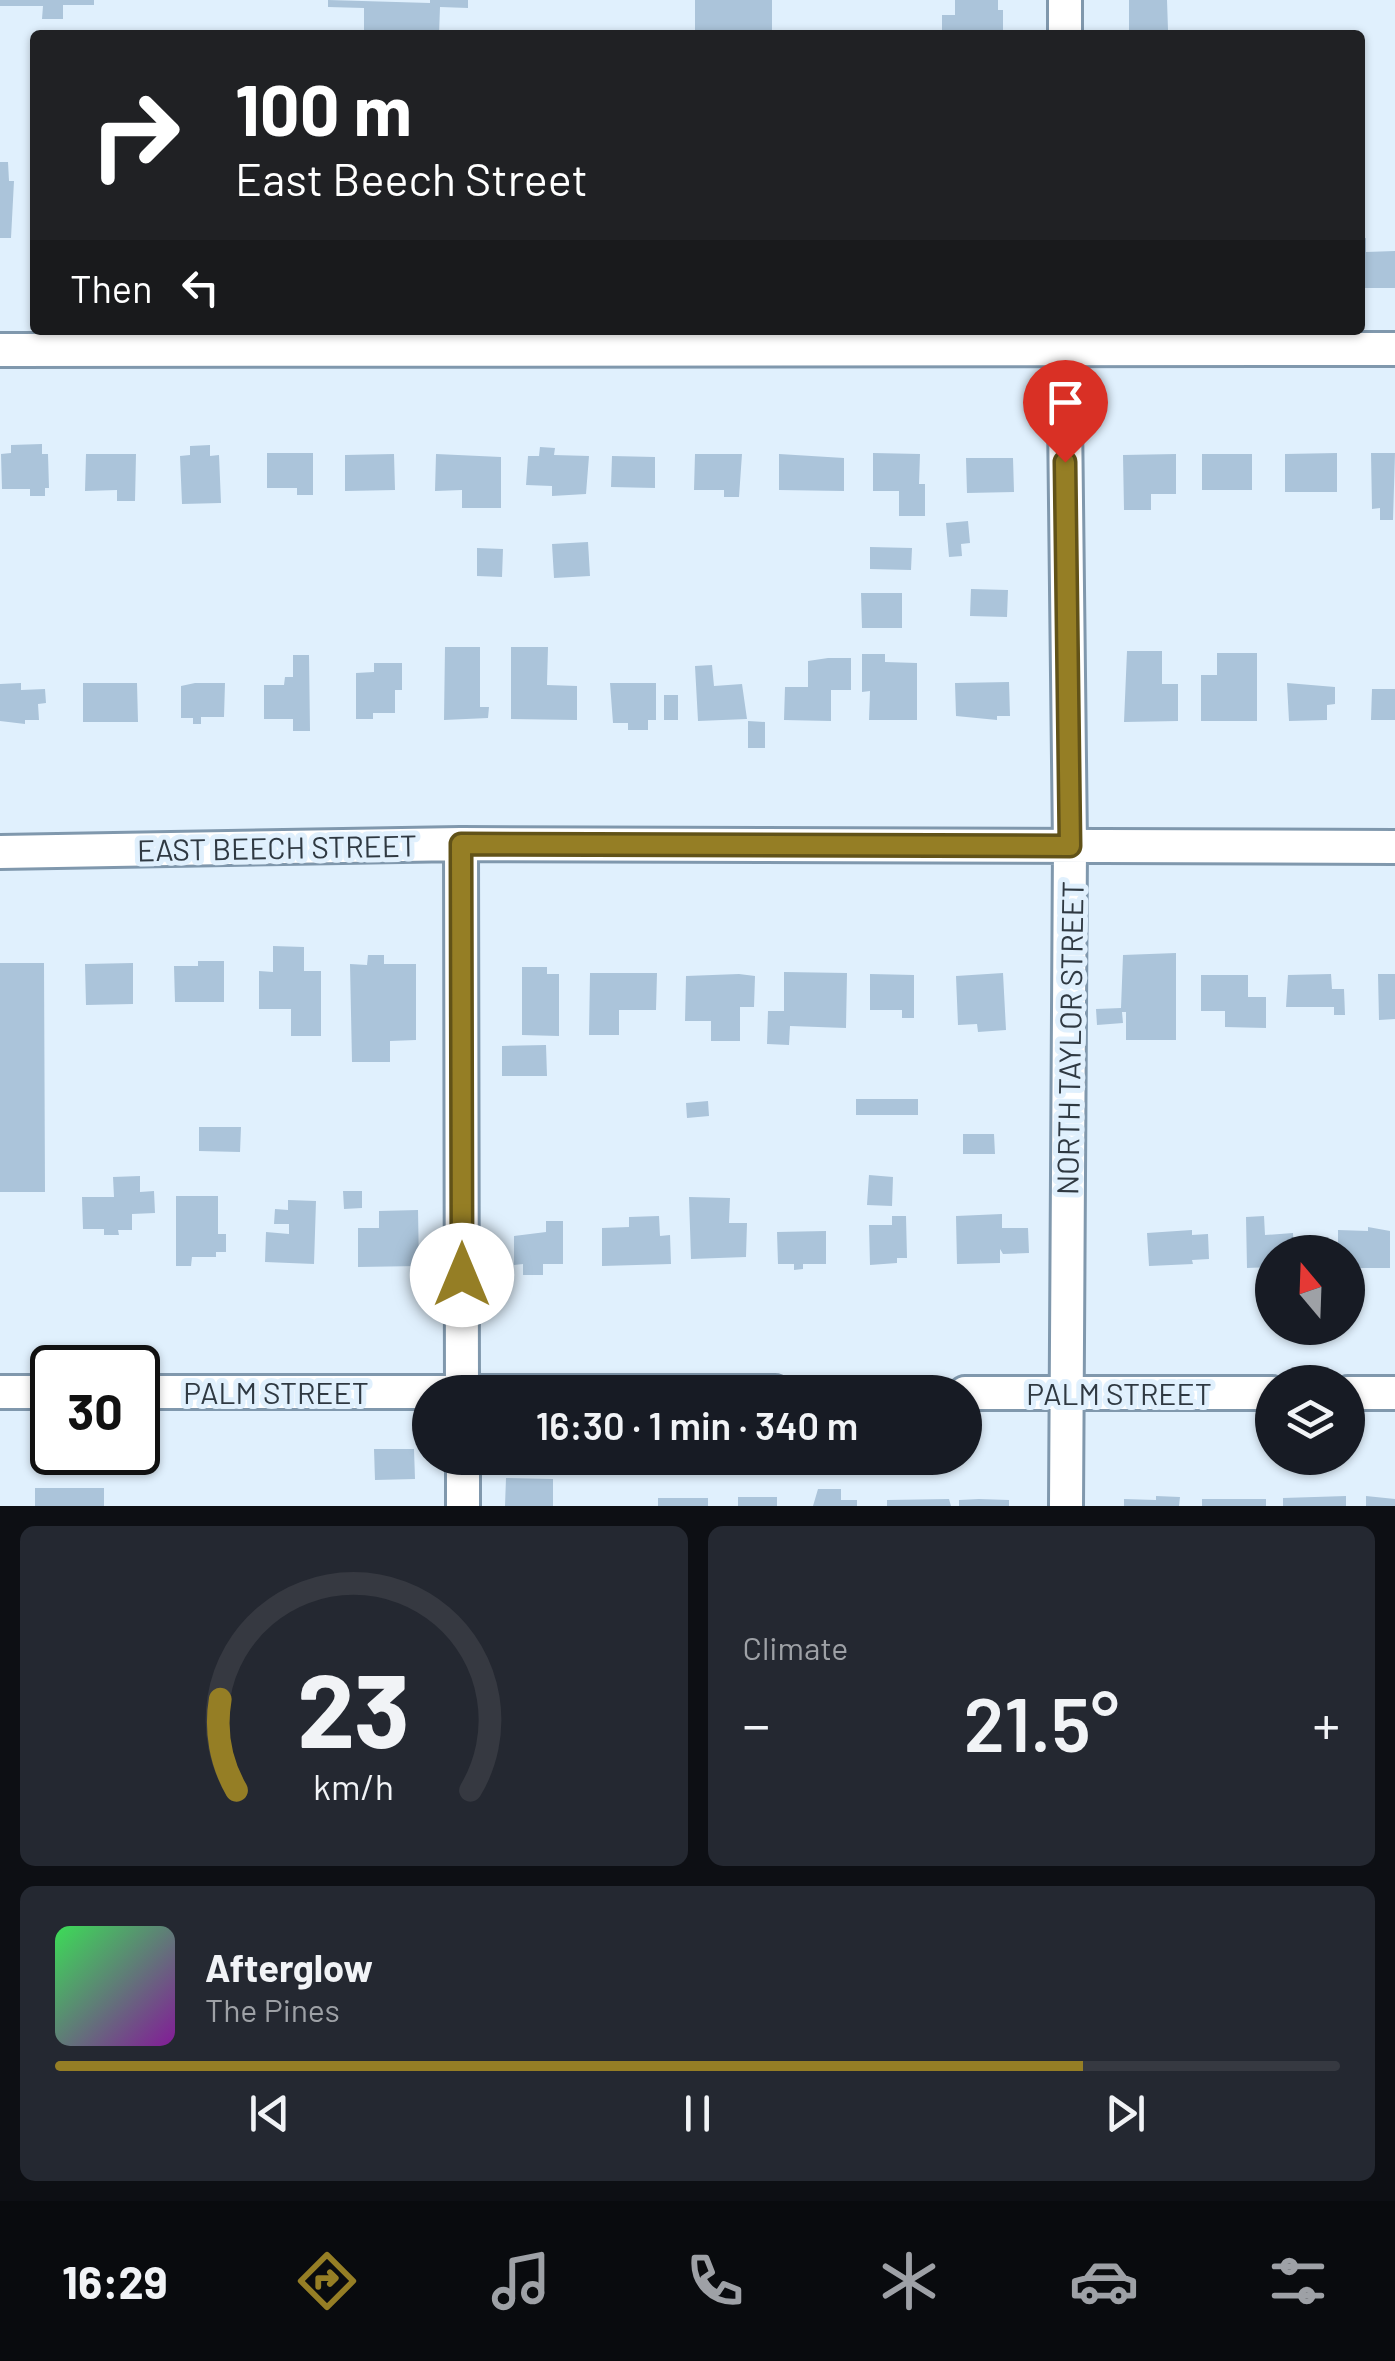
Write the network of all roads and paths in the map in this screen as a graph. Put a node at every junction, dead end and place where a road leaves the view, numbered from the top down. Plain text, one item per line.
1 (1065, 0) edge
2 (1064, 30) edge
3 (1064, 338) edge
4 (756, 339) edge
5 (90, 340) edge
6 (1395, 349) edge
7 (0, 350) edge
8 (461, 844) junction
9 (1070, 846) junction
10 (1395, 847) edge
11 (0, 852) edge
12 (462, 1375) edge
13 (0, 1392) edge
14 (30, 1392) edge
15 (160, 1392) edge
16 (412, 1392) edge
17 (1365, 1392) edge
18 (1395, 1392) edge
19 (982, 1393) edge
20 (1066, 1393) junction
21 (1255, 1393) edge
22 (463, 1475) edge
23 (463, 1506) edge
24 (1066, 1506) edge

1 - 2 street
3 - 4 street
3 - 6 street
3 - 9 street, NORTH TAYLOR STREET
4 - 5 street
5 - 7 street
8 - 9 street, EAST BEECH STREET
8 - 11 street, EAST BEECH STREET
8 - 12 street
9 - 10 street, EAST BEECH STREET
9 - 20 street, NORTH TAYLOR STREET
13 - 14 street
15 - 16 street, PALM STREET
17 - 18 street
19 - 20 street, PALM STREET
20 - 21 street, PALM STREET
20 - 24 street, NORTH TAYLOR STREET
22 - 23 street

